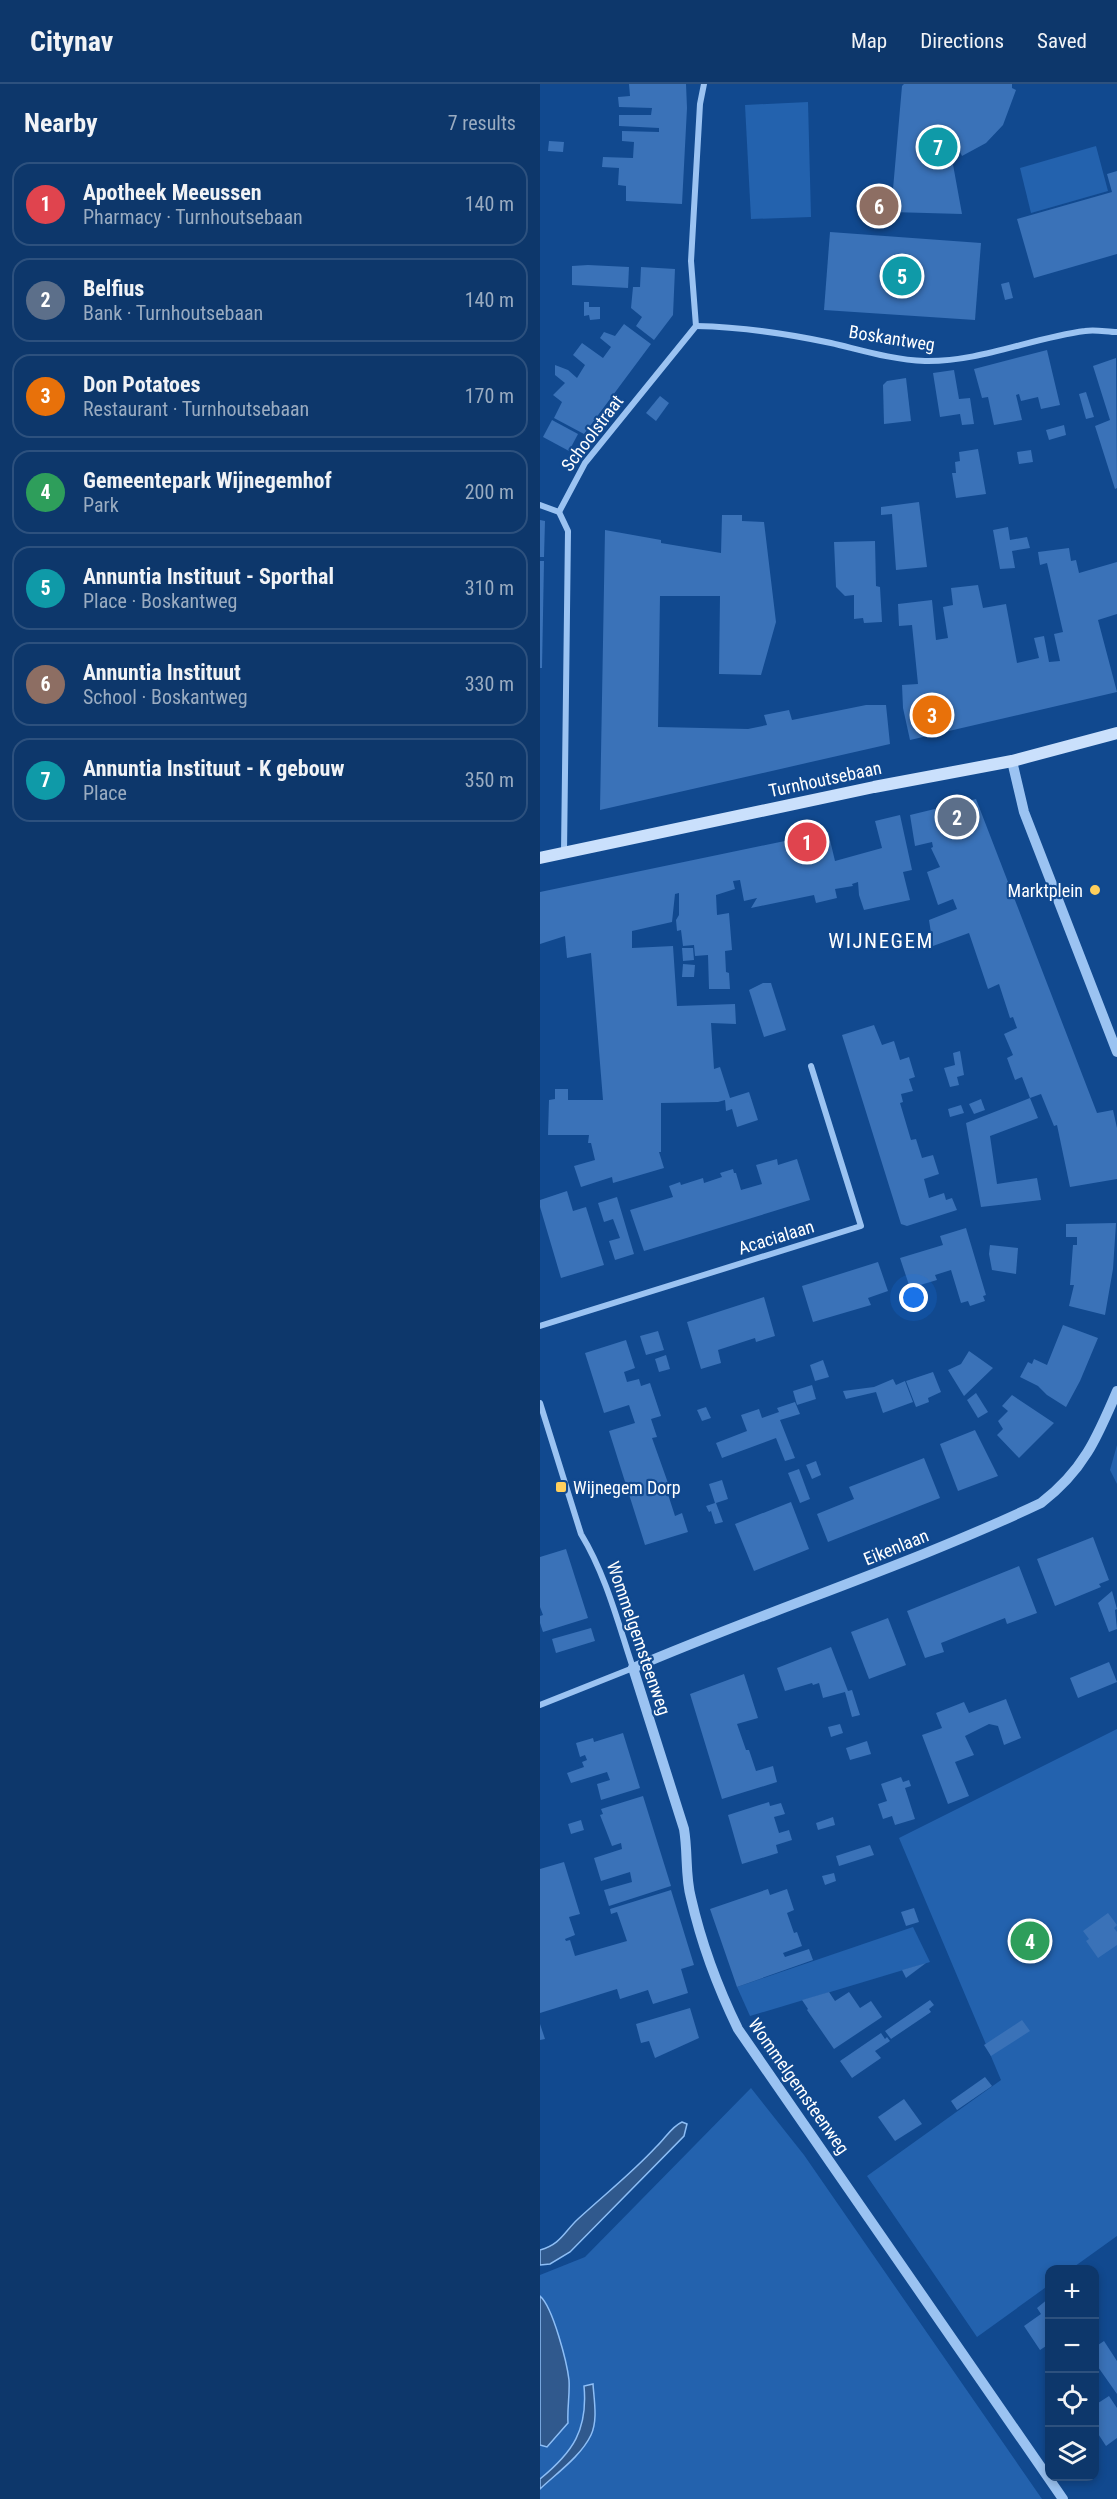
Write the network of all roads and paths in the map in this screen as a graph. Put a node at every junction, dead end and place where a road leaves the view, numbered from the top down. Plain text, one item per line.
1 (704, 84) edge
2 (696, 326) junction
3 (1117, 332) edge
4 (540, 505) edge
5 (559, 512) junction
6 (1117, 733) edge
7 (1012, 761) junction
8 (564, 853) junction
9 (540, 858) edge
10 (1117, 1052) edge
11 (811, 1066) dead end
12 (540, 1326) edge
13 (1117, 1391) edge
14 (540, 1403) edge
15 (633, 1668) junction
16 (540, 1705) edge
17 (1063, 2499) edge

1 - 2 street
2 - 3 street, Boskantweg
2 - 5 street, Schoolstraat
4 - 5 street
5 - 8 street
6 - 7 main road, Turnhoutsebaan
7 - 8 main road, Turnhoutsebaan
7 - 10 street
8 - 9 main road, Turnhoutsebaan
11 - 12 street, Acacialaan
13 - 15 street, Eikenlaan
14 - 15 street, Wommelgemsteenweg
15 - 16 street
15 - 17 street, Wommelgemsteenweg

